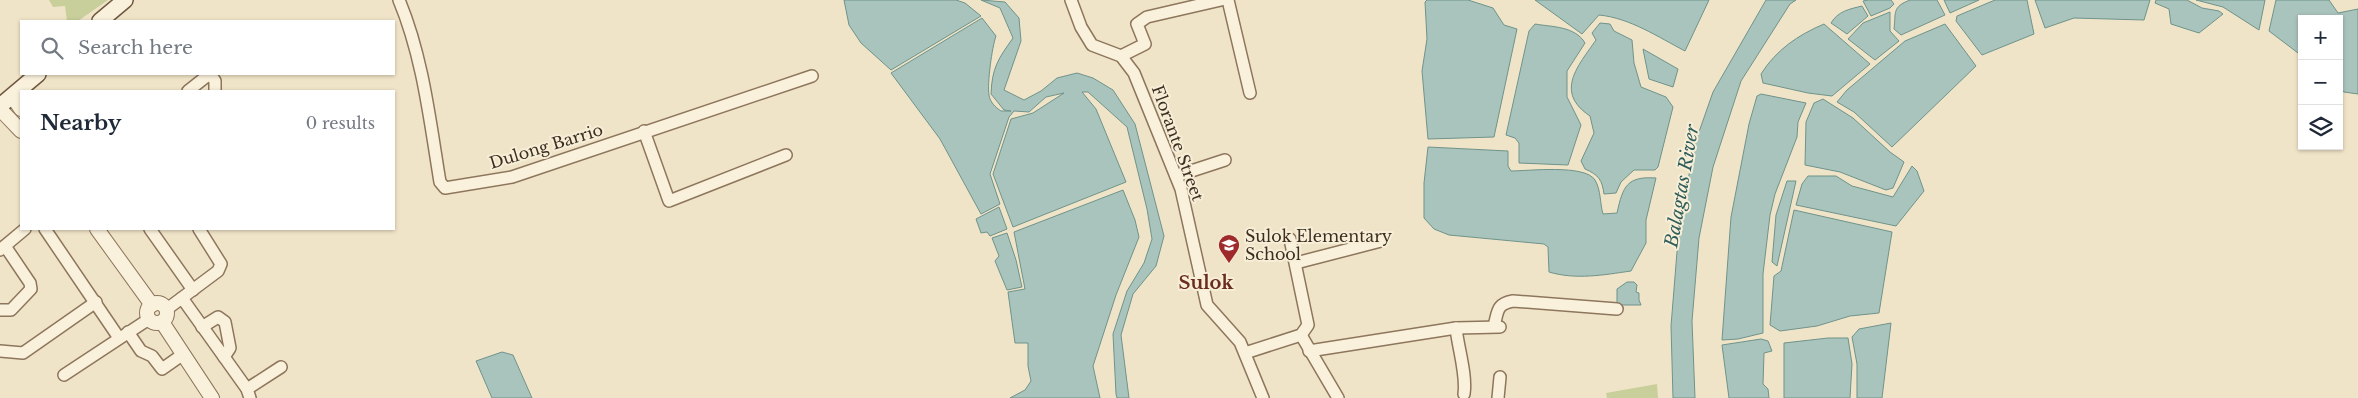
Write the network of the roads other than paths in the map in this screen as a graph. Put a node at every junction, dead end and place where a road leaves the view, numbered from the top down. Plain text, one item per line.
1 (124, 0) edge
2 (399, 0) edge
3 (1071, 0) edge
4 (1221, 0) edge
5 (1228, 0) edge
6 (101, 20) edge
7 (1121, 56) junction
8 (37, 75) edge
9 (211, 75) edge
10 (211, 75) edge
11 (812, 76) dead end
12 (189, 90) edge
13 (216, 90) edge
14 (1250, 93) dead end
15 (4, 104) edge
16 (20, 109) edge
17 (20, 129) edge
18 (644, 131) junction
19 (786, 154) dead end
20 (1225, 160) dead end
21 (1176, 176) junction
22 (24, 230) edge
23 (46, 230) edge
24 (98, 230) edge
25 (151, 230) edge
26 (200, 230) edge
27 (1290, 239) dead end
28 (1381, 241) dead end
29 (3, 248) edge
30 (1296, 263) junction
31 (193, 290) junction
32 (182, 298) junction
33 (96, 302) junction
34 (1618, 309) dead end
35 (0, 310) edge
36 (157, 314) junction
37 (202, 327) junction
38 (1456, 328) junction
39 (124, 335) junction
40 (1301, 335) junction
41 (0, 351) edge
42 (1308, 351) junction
43 (1245, 353) junction
44 (182, 355) junction
45 (224, 357) junction
46 (281, 367) dead end
47 (64, 375) dead end
48 (1500, 377) dead end
49 (249, 394) edge
50 (1464, 394) dead end
51 (212, 398) edge
52 (1263, 398) edge
53 (1338, 398) edge
54 (1498, 398) edge

1 - 6 main road
2 - 18 street, Dulong Barrio
3 - 7 street
4 - 7 street
5 - 14 street
7 - 21 street, Florante Street
8 - 15 main road
9 - 12 street
10 - 13 street
11 - 18 street, Dulong Barrio
15 - 16 street
15 - 17 street
18 - 19 street
20 - 21 street
21 - 43 street, Florante Street
22 - 29 street
23 - 33 street
24 - 36 street
25 - 31 street
26 - 31 street
27 - 30 street
28 - 30 street
29 - 35 street
30 - 40 street
31 - 32 street
32 - 36 street
32 - 37 street
33 - 39 street
33 - 41 street
34 - 38 street
36 - 39 street
36 - 44 street
37 - 45 street
37 - 45 street
38 - 42 street
38 - 50 street
39 - 44 street
39 - 47 street
40 - 42 street
40 - 43 street
42 - 53 street
43 - 52 street, Florante Street
44 - 51 street
45 - 49 street
46 - 49 street
48 - 54 street

